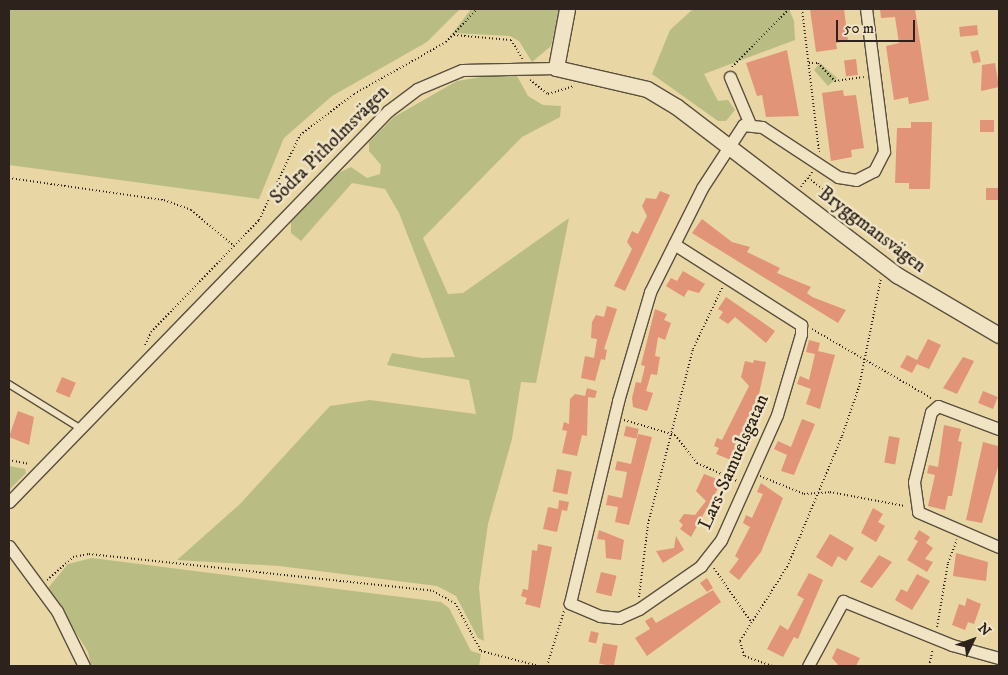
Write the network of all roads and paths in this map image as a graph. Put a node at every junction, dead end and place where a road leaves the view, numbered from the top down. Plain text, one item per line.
1 (477, 9) edge
2 (567, 9) edge
3 (789, 9) edge
4 (802, 9) edge
5 (866, 9) edge
6 (454, 35) junction
7 (809, 63) junction
8 (525, 67) junction
9 (556, 68) junction
10 (875, 76) junction
11 (730, 77) joint
12 (577, 86) dead end
13 (749, 122) junction
14 (728, 146) junction
15 (816, 163) junction
16 (9, 178) edge
17 (808, 178) junction
18 (794, 197) junction
19 (674, 244) junction
20 (235, 246) junction
21 (247, 257) junction
22 (884, 269) junction
23 (728, 277) junction
24 (801, 325) junction
25 (999, 335) edge
26 (143, 353) dead end
27 (865, 360) junction
28 (9, 384) edge
29 (938, 406) junction
30 (614, 418) junction
31 (80, 428) junction
32 (999, 429) edge
33 (671, 433) junction
34 (9, 460) edge
35 (35, 465) dead end
36 (751, 472) junction
37 (746, 485) junction
38 (819, 492) junction
39 (9, 502) edge
40 (914, 504) junction
41 (961, 534) junction
42 (9, 546) edge
43 (999, 547) edge
44 (707, 557) junction
45 (41, 586) junction
46 (570, 603) junction
47 (639, 610) junction
48 (751, 623) junction
49 (935, 638) junction
50 (999, 658) edge
51 (84, 666) edge
52 (539, 666) edge
53 (547, 666) edge
54 (772, 666) edge
55 (808, 666) edge
56 (928, 666) edge

1 - 6 path
2 - 9 street
3 - 11 path
4 - 7 path
5 - 10 street
6 - 8 path
6 - 20 path
7 - 10 path
7 - 15 path
8 - 9 street, Södra Pitholmsvägen
8 - 12 path
8 - 21 street, Södra Pitholmsvägen
9 - 14 street, Södra Pitholmsvägen
10 - 15 street
11 - 13 street
13 - 14 street
13 - 15 street
14 - 18 street, Bryggmansvägen
14 - 19 street
15 - 17 path
16 - 20 path
17 - 18 path
17 - 22 path
18 - 22 street, Bryggmansvägen
19 - 23 street
19 - 30 street
20 - 21 path
20 - 26 path
21 - 31 street, Södra Pitholmsvägen
22 - 25 street, Bryggmansvägen
22 - 27 path
23 - 24 street
23 - 33 path
24 - 27 path
24 - 36 street, Lars-Samuelsgatan
27 - 29 path
27 - 38 path
28 - 31 lane
29 - 32 street
29 - 40 street
30 - 33 path
30 - 46 street
31 - 39 street, Södra Pitholmsvägen
33 - 37 path
33 - 47 path
34 - 35 path
36 - 37 street, Lars-Samuelsgatan
36 - 38 path
37 - 44 street, Lars-Samuelsgatan
38 - 40 path
38 - 48 path
40 - 41 street
41 - 43 street
41 - 49 path
42 - 45 street
44 - 47 street, Lars-Samuelsgatan
44 - 48 path
45 - 51 street
45 - 52 path
46 - 47 street, Lars-Samuelsgatan
46 - 53 path
48 - 54 path
49 - 50 street
49 - 55 street
49 - 56 path

